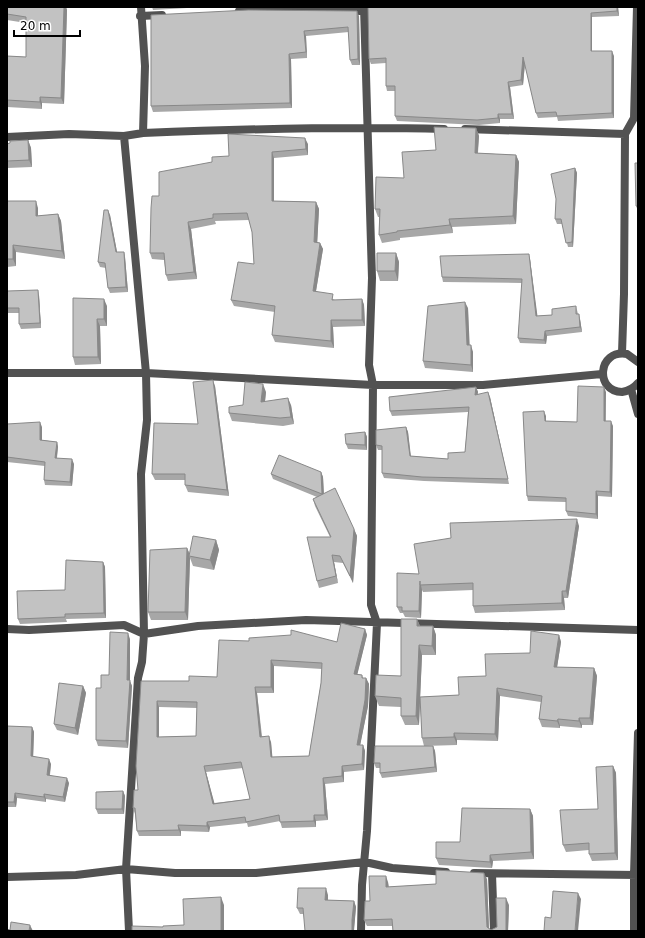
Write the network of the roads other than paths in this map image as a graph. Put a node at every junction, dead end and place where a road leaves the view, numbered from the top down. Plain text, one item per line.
1 (141, 7) edge
2 (637, 7) edge
3 (364, 9) edge
4 (226, 12) edge
5 (172, 15) edge
6 (140, 16) junction
7 (636, 118) edge
8 (367, 127) junction
9 (143, 133) junction
10 (625, 134) junction
11 (124, 136) junction
12 (7, 137) edge
13 (622, 353) junction
14 (638, 362) edge
15 (7, 373) edge
16 (146, 373) junction
17 (602, 374) junction
18 (638, 383) edge
19 (373, 385) junction
20 (631, 389) junction
21 (638, 414) edge
22 (377, 623) junction
23 (7, 629) edge
24 (638, 630) edge
25 (144, 634) junction
26 (638, 733) edge
27 (365, 862) junction
28 (126, 869) junction
29 (453, 872) edge
30 (469, 873) edge
31 (492, 874) junction
32 (636, 875) edge
33 (7, 877) edge
34 (129, 931) edge
35 (361, 931) edge
36 (494, 931) edge
37 (634, 931) edge

1 - 6 street
2 - 7 street
3 - 4 street
3 - 8 street
5 - 6 street
6 - 9 street
7 - 10 street
8 - 9 street
8 - 10 street
8 - 19 street
9 - 11 street
10 - 13 street
11 - 12 street
11 - 16 street
13 - 14 street
13 - 17 street
15 - 16 street
16 - 19 street
16 - 25 street
17 - 19 street
17 - 20 street
18 - 20 street
19 - 22 street
20 - 21 street
22 - 24 street
22 - 25 street
22 - 27 street
23 - 25 street
25 - 28 street
26 - 32 street
27 - 28 street
27 - 29 street
27 - 35 street
28 - 33 street
28 - 34 street
30 - 31 street
31 - 32 street
31 - 36 street
32 - 37 street

